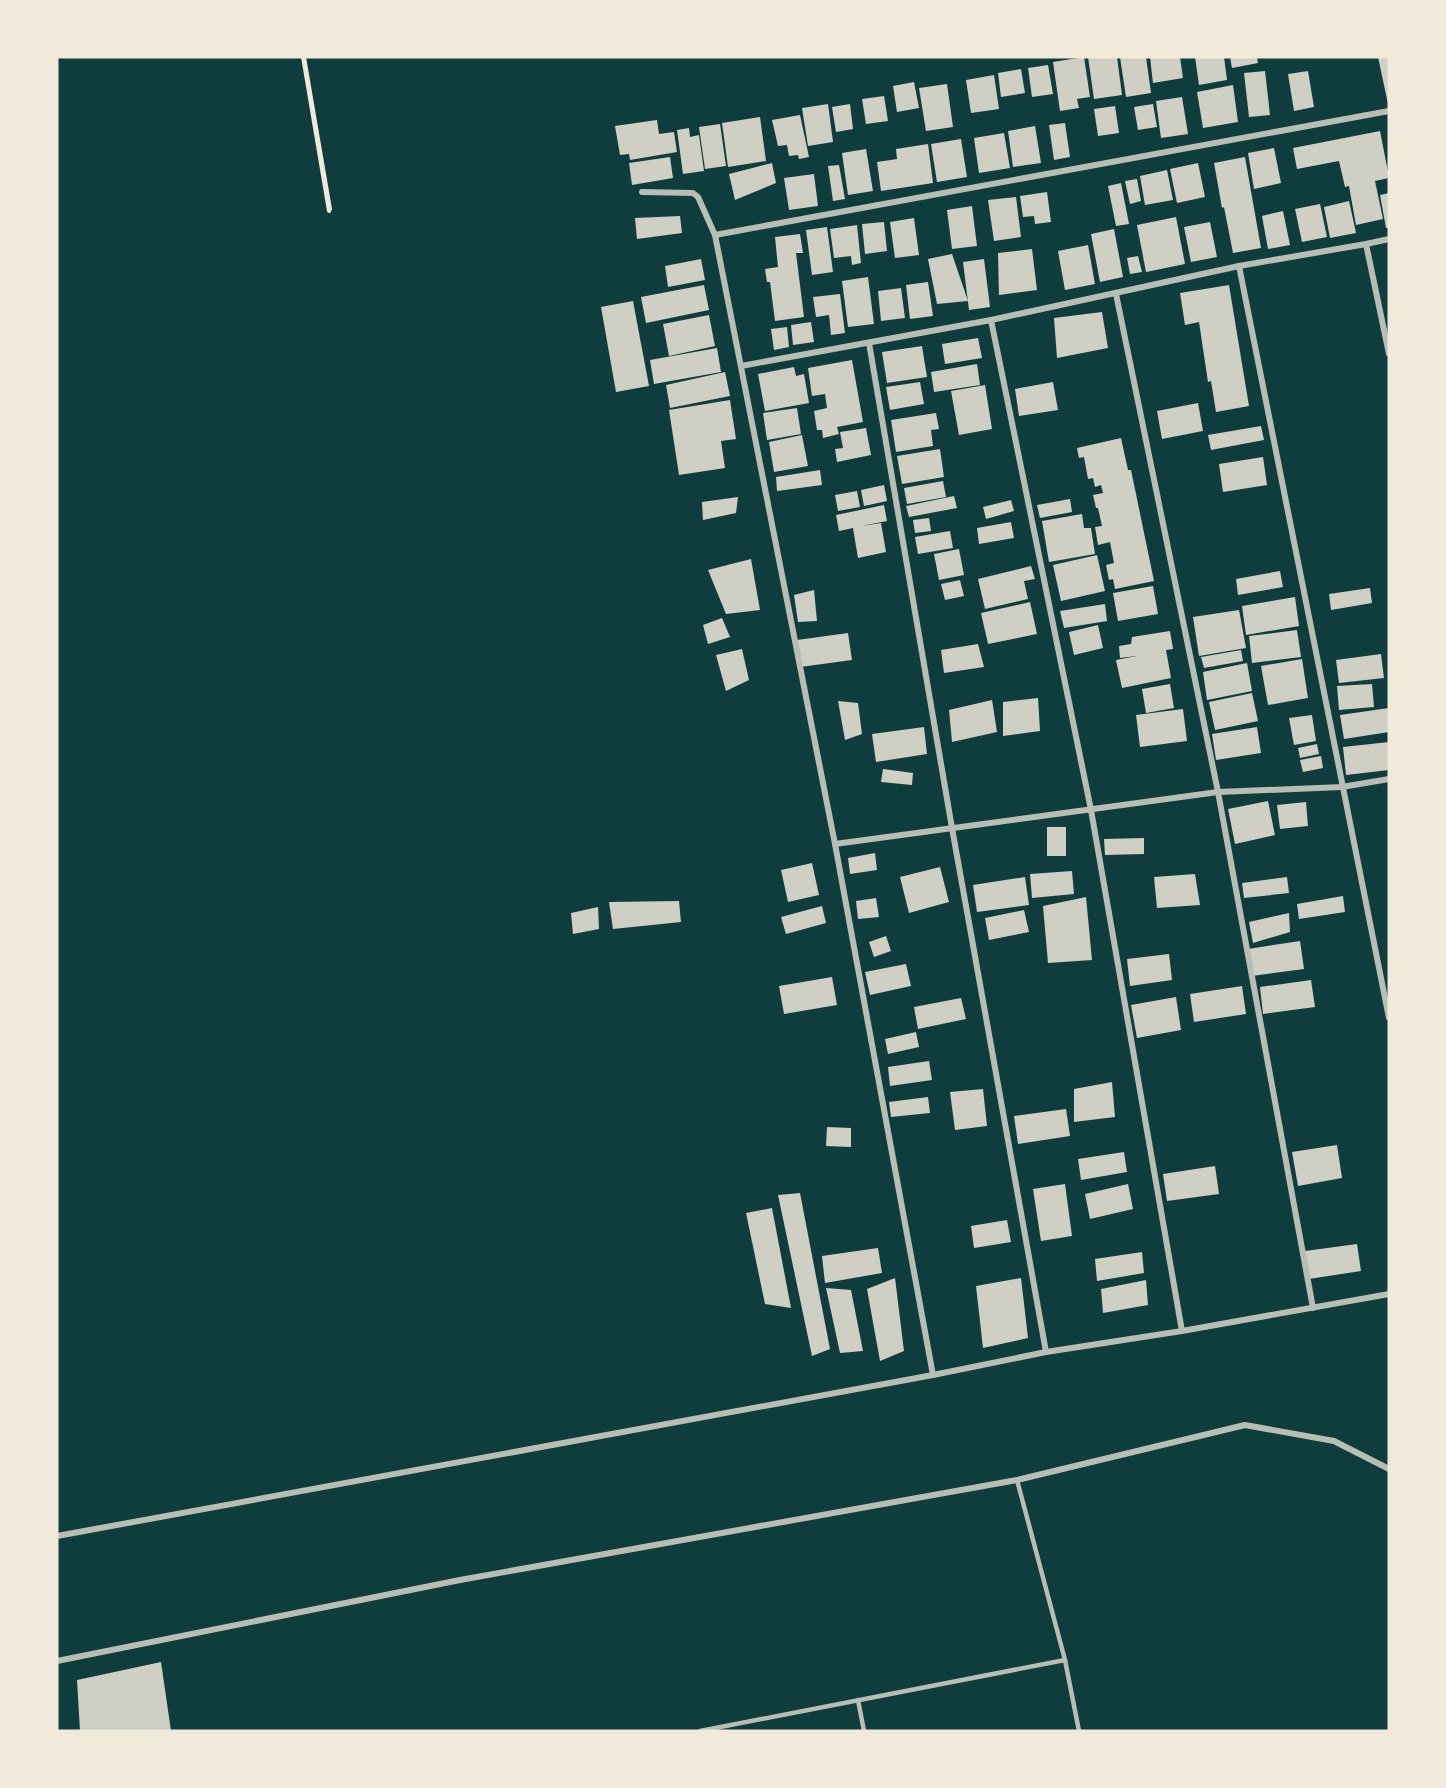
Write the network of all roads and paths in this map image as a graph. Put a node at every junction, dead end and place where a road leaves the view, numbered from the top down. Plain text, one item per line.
1 (303, 57) edge
2 (1389, 111) edge
3 (642, 192) dead end
4 (715, 235) junction
5 (1389, 239) edge
6 (1366, 244) junction
7 (1239, 266) junction
8 (1116, 294) junction
9 (991, 320) junction
10 (869, 343) junction
11 (1389, 354) edge
12 (741, 366) junction
13 (1389, 779) edge
14 (1342, 787) junction
15 (1218, 792) junction
16 (1091, 810) junction
17 (952, 828) junction
18 (835, 844) junction
19 (1389, 1018) edge
20 (1389, 1294) edge
21 (1313, 1308) junction
22 (1182, 1331) junction
23 (1046, 1352) junction
24 (933, 1376) junction
25 (1389, 1469) edge
26 (1017, 1480) junction
27 (57, 1536) edge
28 (57, 1660) edge
29 (1065, 1660) junction
30 (858, 1700) junction
31 (700, 1731) edge
32 (864, 1731) edge
33 (1079, 1731) edge

1 - 1 path
2 - 4 street
3 - 4 street
4 - 12 street
5 - 6 street
6 - 7 street
6 - 11 street
7 - 8 street
7 - 14 street
8 - 9 street
8 - 15 street
9 - 10 street
9 - 16 street
10 - 12 street
10 - 17 street
12 - 18 street
13 - 14 street
14 - 15 street
14 - 19 street
15 - 16 street
15 - 21 street
16 - 17 street
16 - 22 street
17 - 18 street
17 - 23 street
18 - 24 street
20 - 21 street
21 - 22 street
22 - 23 street
23 - 24 street
24 - 27 street
25 - 26 street
26 - 28 street
26 - 29 lane
29 - 30 lane
29 - 33 lane
30 - 31 lane
30 - 32 lane

